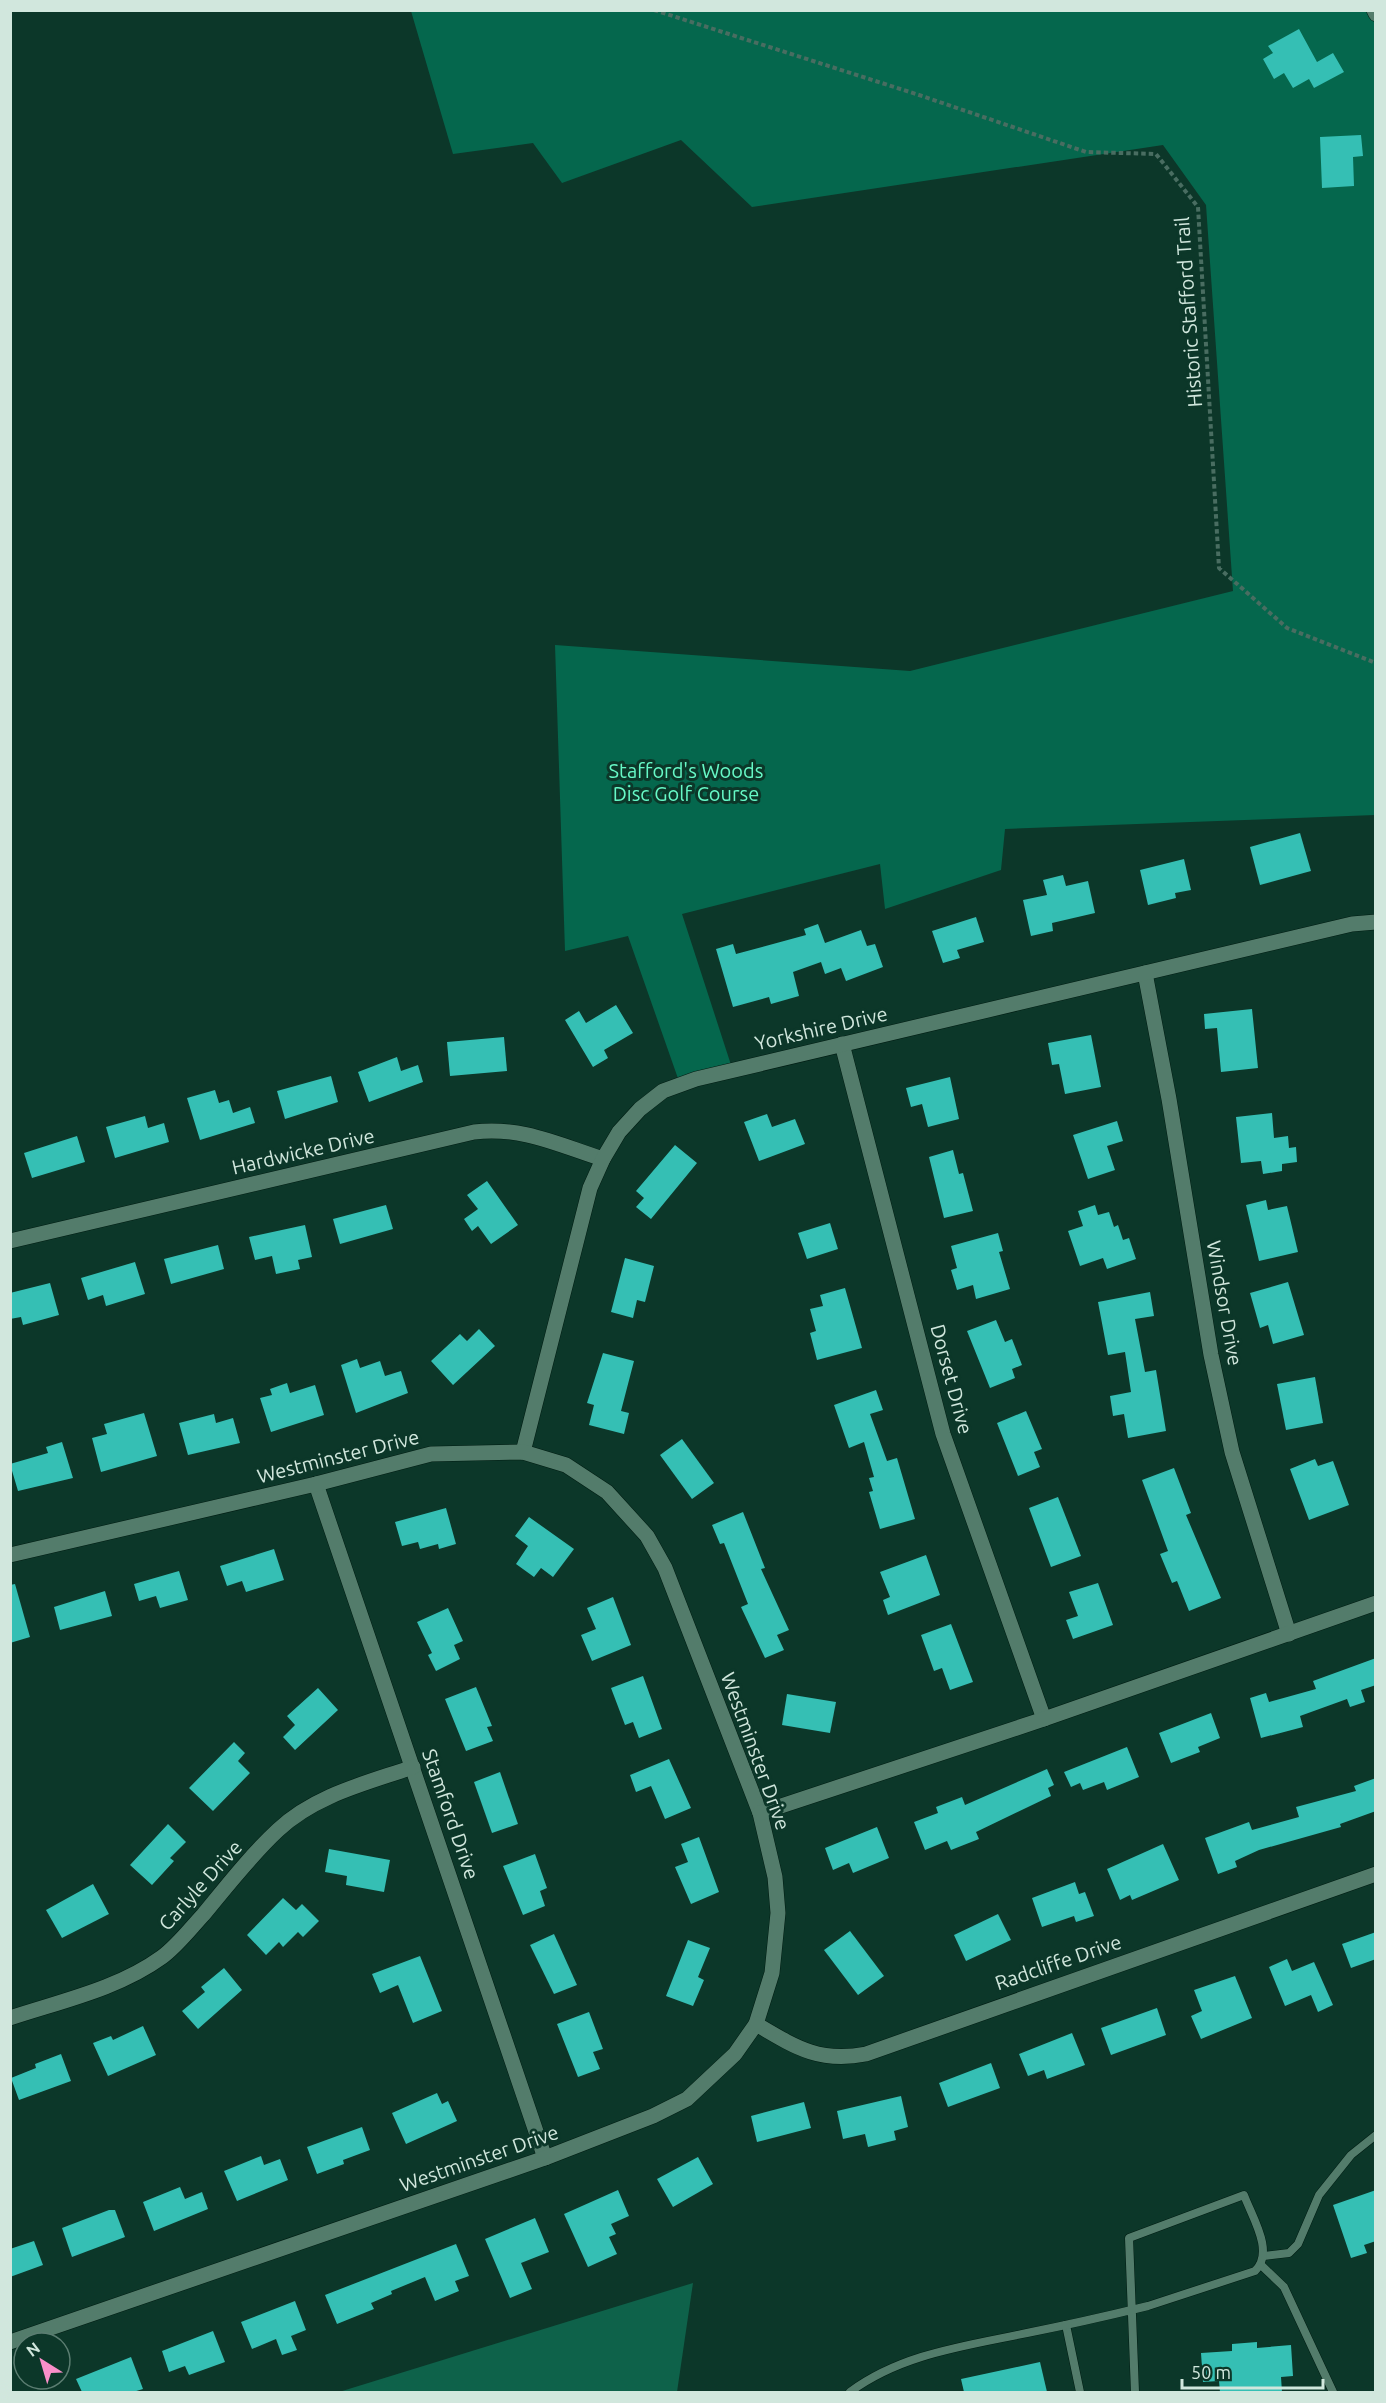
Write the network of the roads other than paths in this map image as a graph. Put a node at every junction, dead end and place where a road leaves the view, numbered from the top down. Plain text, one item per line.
1 (1376, 922) edge
2 (1145, 973) junction
3 (842, 1044) junction
4 (603, 1159) junction
5 (10, 1241) edge
6 (523, 1452) junction
7 (316, 1484) junction
8 (10, 1554) edge
9 (1376, 1603) edge
10 (1288, 1634) junction
11 (1044, 1719) junction
12 (413, 1767) junction
13 (760, 1813) junction
14 (1376, 1874) edge
15 (10, 2018) edge
16 (756, 2024) junction
17 (1376, 2135) edge
18 (545, 2158) junction
19 (1264, 2256) junction
20 (1261, 2265) junction
21 (1132, 2310) junction
22 (1065, 2325) junction
23 (10, 2342) edge
24 (850, 2392) edge
25 (1080, 2392) edge
26 (1135, 2392) edge
27 (1333, 2392) edge

1 - 2 street, Yorkshire Drive
2 - 3 street, Yorkshire Drive
2 - 10 street, Windsor Drive
3 - 4 street, Yorkshire Drive
3 - 11 street, Dorset Drive
4 - 5 street, Hardwicke Drive
4 - 6 street, Yorkshire Drive
6 - 7 street, Westminster Drive
6 - 13 street, Westminster Drive
7 - 8 street, Westminster Drive
7 - 12 street, Stamford Drive
9 - 10 street
10 - 11 street
11 - 13 street
12 - 15 street, Carlyle Drive
12 - 18 street, Stamford Drive
13 - 16 street, Westminster Drive
14 - 16 street, Radcliffe Drive
16 - 18 street, Westminster Drive
17 - 19 lane
18 - 23 street, Westminster Drive
19 - 20 lane
19 - 21 lane
20 - 21 lane
20 - 27 lane
21 - 22 lane
21 - 26 lane
22 - 24 lane
22 - 25 lane

